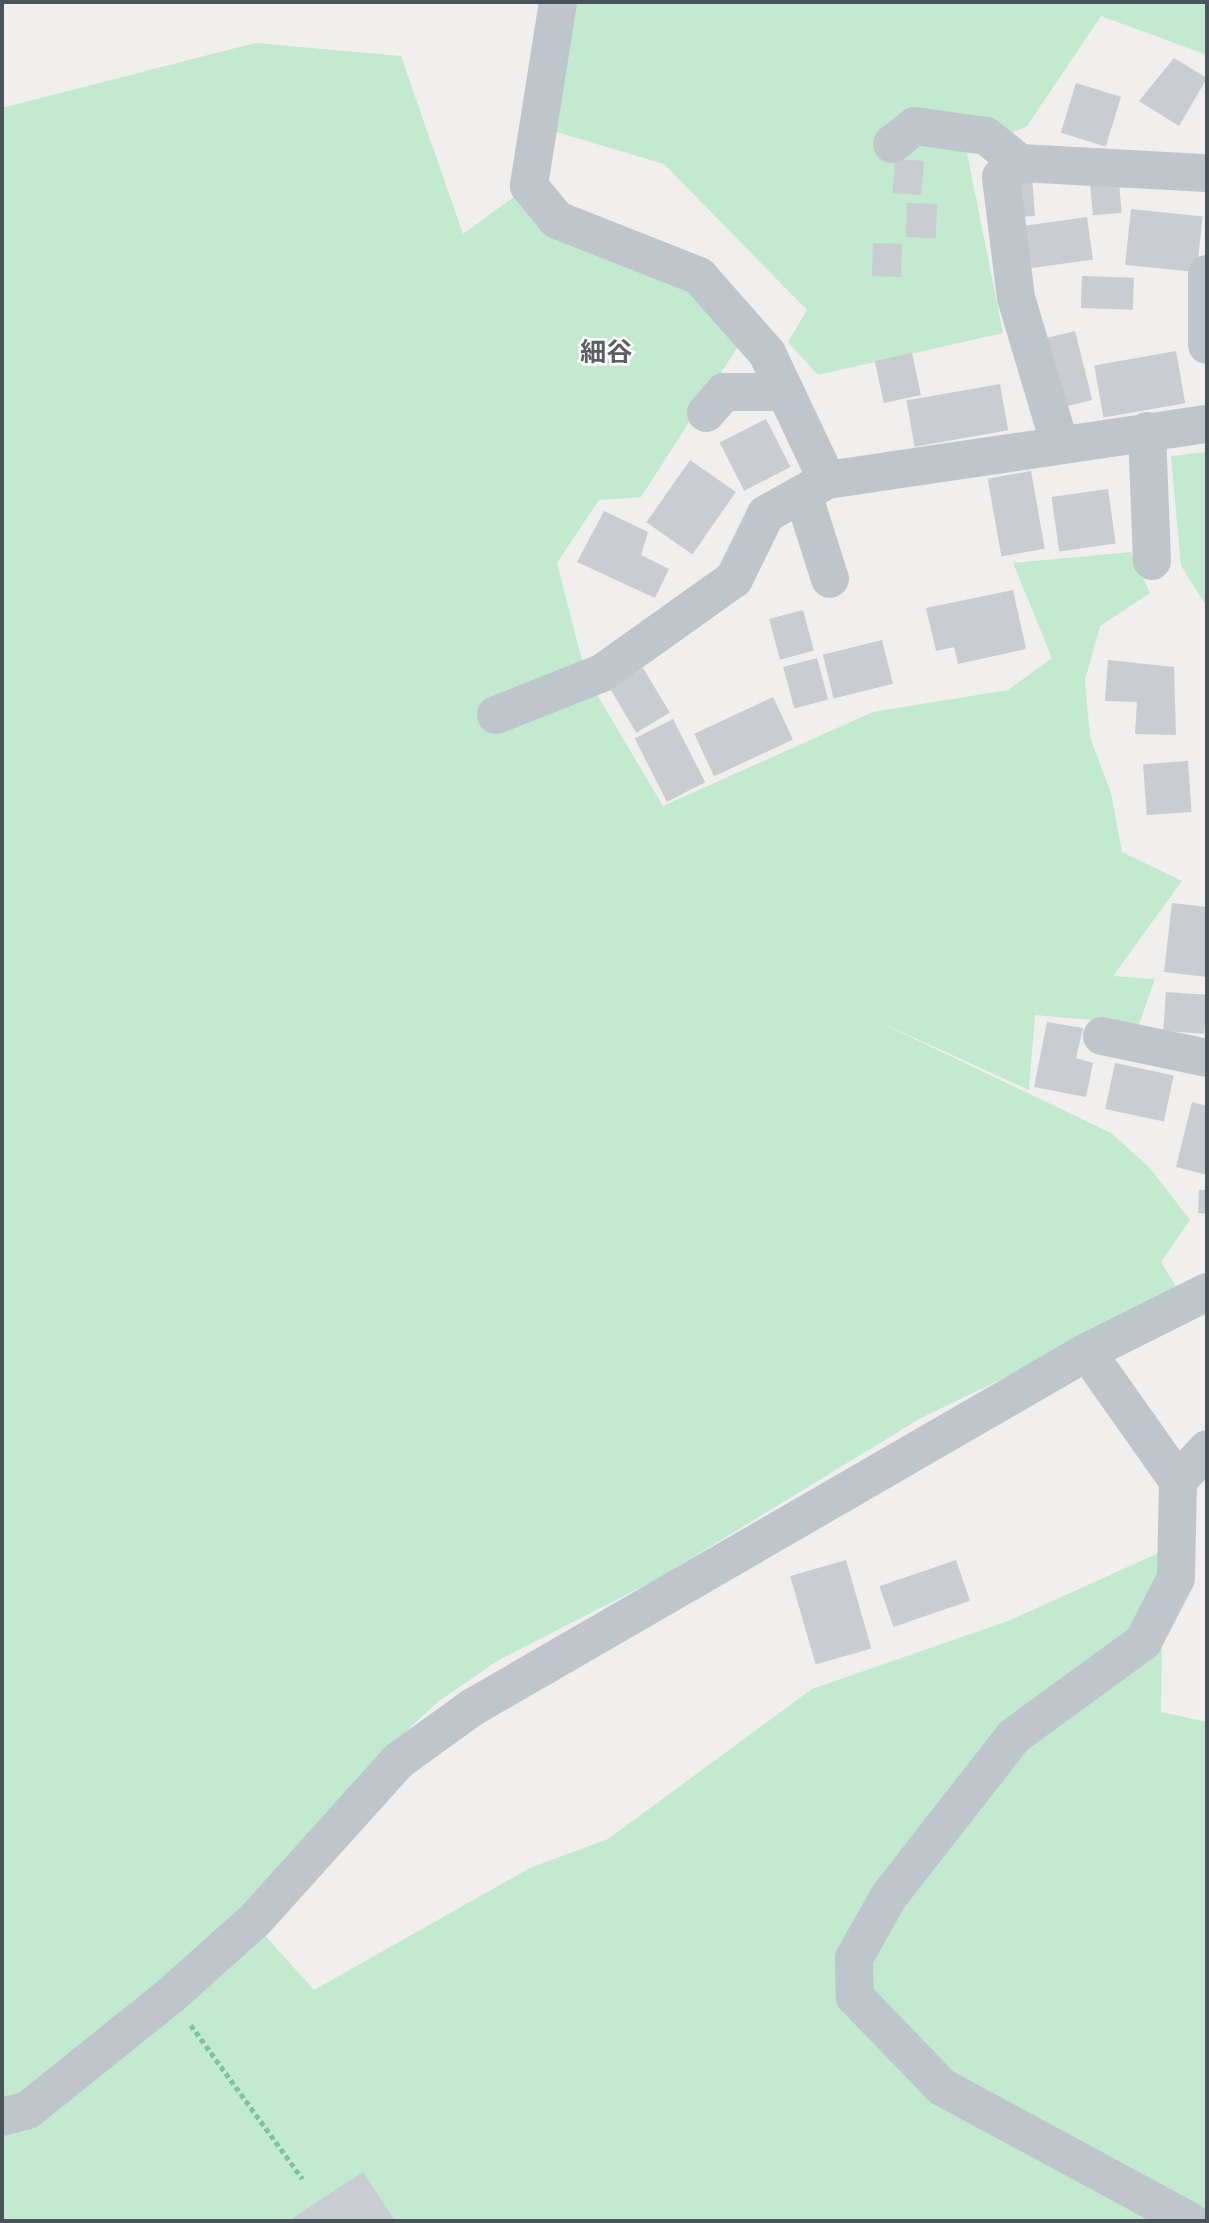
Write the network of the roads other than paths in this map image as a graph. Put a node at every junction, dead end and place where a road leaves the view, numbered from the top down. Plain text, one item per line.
1 (558, 2) edge
2 (892, 144) dead end
3 (1020, 163) junction
4 (1207, 173) edge
5 (1207, 274) edge
6 (1207, 345) edge
7 (785, 392) junction
8 (706, 413) dead end
9 (1207, 424) edge
10 (1147, 431) junction
11 (1059, 442) junction
12 (815, 487) junction
13 (1152, 561) dead end
14 (830, 579) dead end
15 (496, 715) dead end
16 (1102, 1036) dead end
17 (1207, 1058) edge
18 (1207, 1292) edge
19 (1087, 1352) junction
20 (1207, 1449) edge
21 (1178, 1481) junction
22 (2, 2117) edge
23 (1190, 2221) edge

1 - 7 street
2 - 3 street
3 - 4 street
3 - 11 street
5 - 6 street
7 - 8 street
7 - 12 street
9 - 10 street
10 - 11 street
10 - 13 street
11 - 12 street
12 - 14 street
12 - 15 street
16 - 17 street
18 - 19 street
19 - 21 street
19 - 22 street
20 - 21 street
21 - 23 street

